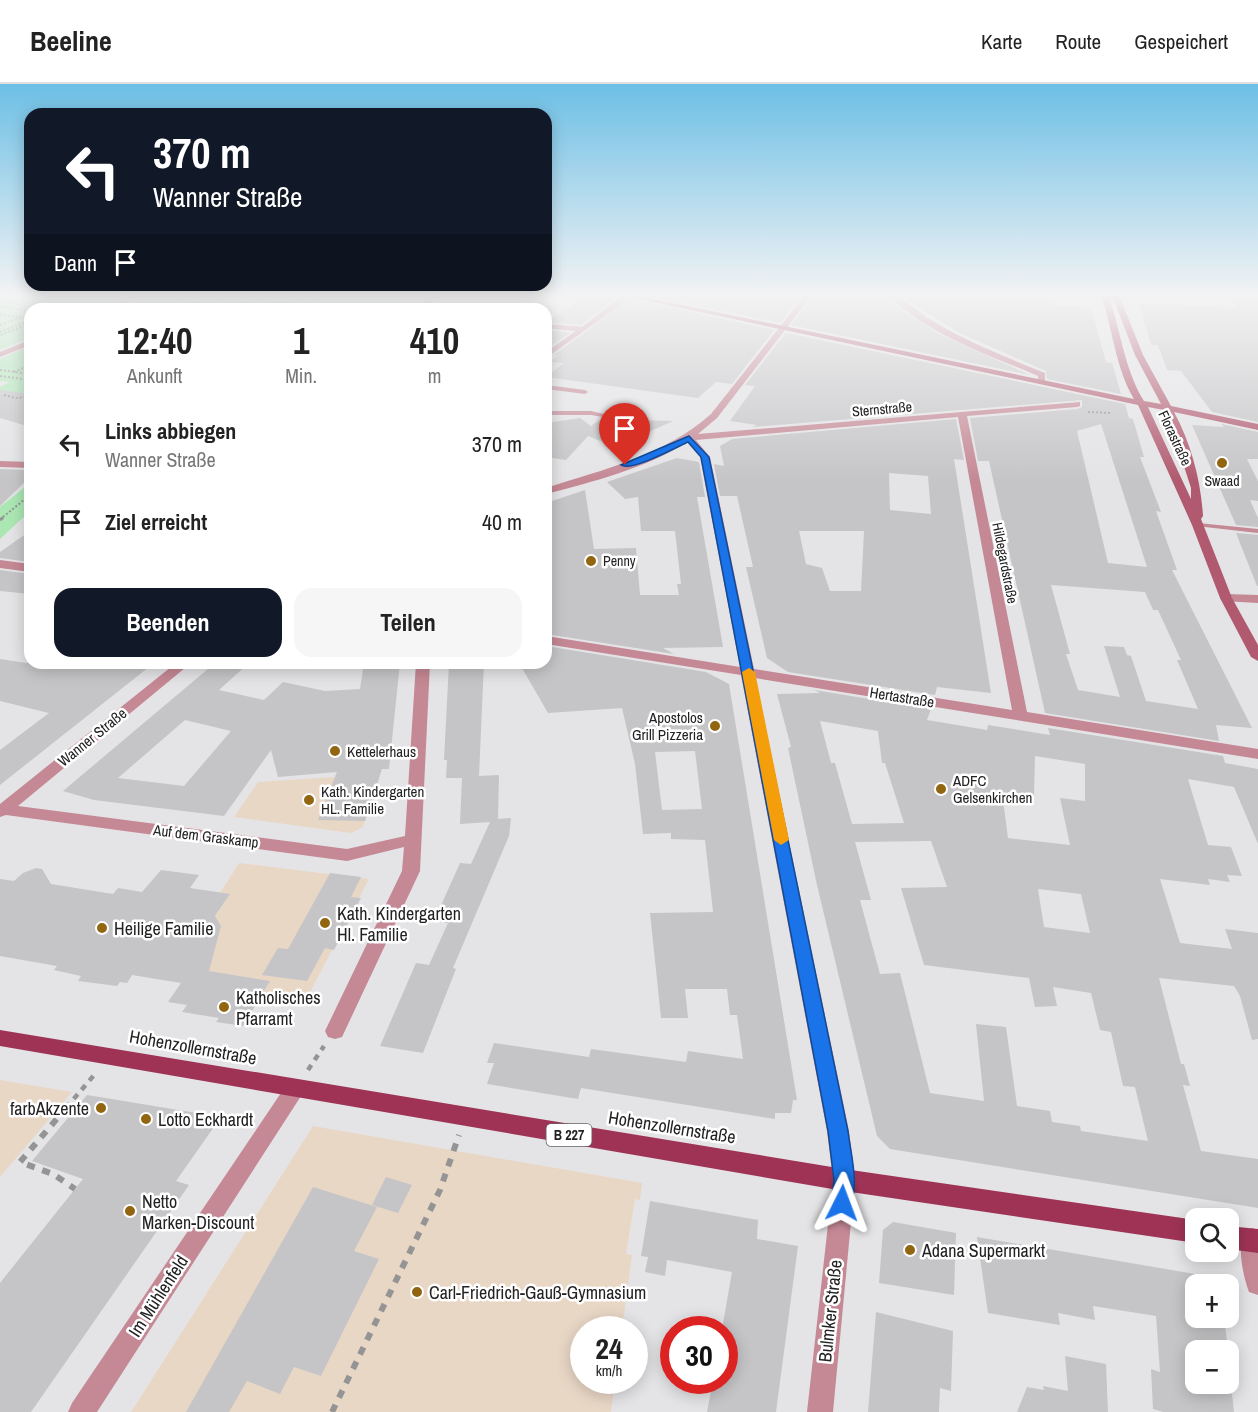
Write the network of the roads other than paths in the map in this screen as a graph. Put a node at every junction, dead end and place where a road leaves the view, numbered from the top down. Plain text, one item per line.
1 (760, 357) edge
2 (921, 357) edge
3 (1000, 357) edge
4 (1122, 357) edge
5 (1140, 357) edge
6 (1041, 382) junction
7 (552, 388) edge
8 (585, 392) dead end
9 (1139, 403) junction
10 (1077, 404) dead end
11 (1167, 409) junction
12 (552, 413) edge
13 (609, 416) dead end
14 (962, 416) junction
15 (1258, 427) edge
16 (689, 438) junction
17 (0, 464) edge
18 (24, 465) edge
19 (552, 489) edge
20 (1198, 525) junction
21 (1258, 531) edge
22 (0, 564) edge
23 (24, 567) edge
24 (1226, 598) junction
25 (1258, 599) edge
26 (552, 641) edge
27 (1258, 657) edge
28 (176, 669) edge
29 (423, 669) edge
30 (749, 673) junction
31 (1020, 716) junction
32 (1258, 753) edge
33 (1, 810) edge
34 (411, 840) junction
35 (334, 1031) road end
36 (0, 1038) edge
37 (294, 1090) junction
38 (844, 1180) junction
39 (1185, 1230) edge
40 (1246, 1239) edge
41 (1258, 1283) edge
42 (81, 1412) edge
43 (820, 1412) edge

1 - 16 street
2 - 6 main road
3 - 6 street
4 - 9 main road, Florastraße
5 - 11 main road, Florastraße
6 - 9 main road
7 - 8 lane
9 - 11 main road
9 - 20 main road, Florastraße
10 - 14 street, Sternstraße
11 - 15 main road
11 - 20 main road, Florastraße
12 - 13 lane
14 - 16 street, Sternstraße
14 - 31 street, Hildegardstraße
16 - 19 street
16 - 30 street, Bulmker Straße
17 - 18 street
20 - 21 lane
20 - 24 main road, Florastraße
22 - 23 street
24 - 25 street
24 - 27 main road, Florastraße
26 - 30 street, Hertastraße
28 - 33 street, Wanner Straße
29 - 34 street
30 - 31 street, Hertastraße
30 - 38 street, Bulmker Straße
31 - 32 street, Hertastraße
33 - 34 street, Auf dem Graskamp
34 - 35 street
36 - 37 main road, Hohenzollernstraße / B 227
37 - 38 main road, Hohenzollernstraße / B 227
37 - 42 street, Im Mühlenfeld
38 - 39 main road, Hohenzollernstraße / B 227
38 - 43 street, Bulmker Straße
40 - 41 street

